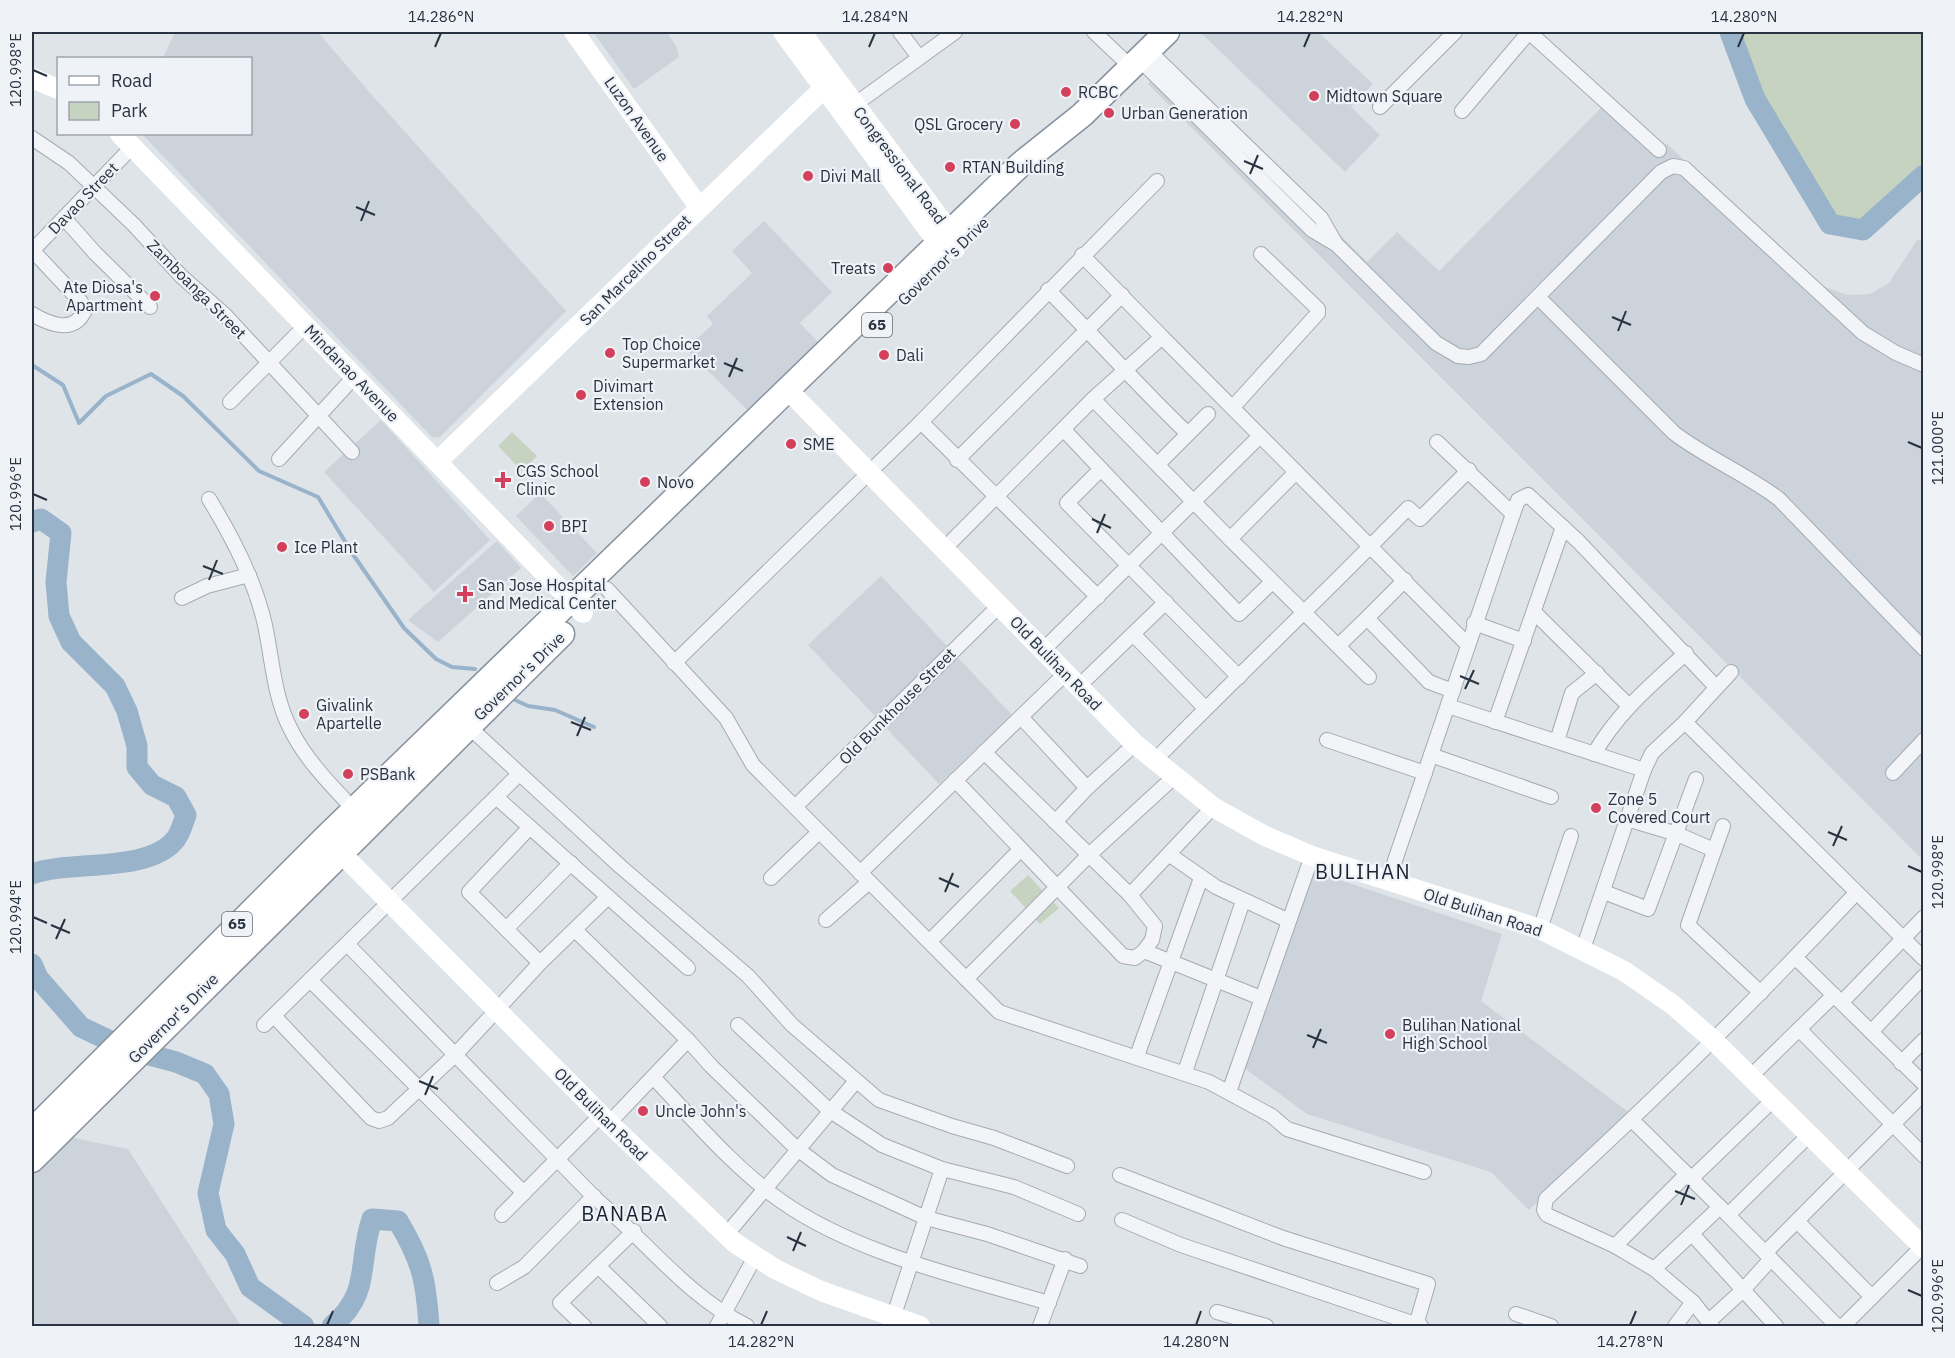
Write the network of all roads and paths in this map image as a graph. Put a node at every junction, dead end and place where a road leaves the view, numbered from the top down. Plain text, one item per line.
1 (574, 32) edge
2 (783, 32) edge
3 (801, 32) edge
4 (900, 32) edge
5 (954, 32) edge
6 (1094, 32) edge
7 (1167, 32) edge
8 (1455, 32) edge
9 (1529, 32) edge
10 (918, 56) junction
11 (1139, 59) junction
12 (32, 78) edge
13 (830, 84) junction
14 (57, 89) edge
15 (1380, 107) dead end
16 (848, 109) junction
17 (1462, 111) dead end
18 (32, 140) edge
19 (127, 140) edge
20 (1659, 150) dead end
21 (1157, 181) dead end
22 (94, 187) junction
23 (699, 207) junction
24 (64, 218) junction
25 (948, 241) junction
26 (32, 250) edge
27 (1261, 254) dead end
28 (1082, 255) junction
29 (1048, 290) junction
30 (1122, 295) junction
31 (1539, 298) junction
32 (150, 307) dead end
33 (32, 314) edge
34 (306, 326) junction
35 (1088, 330) junction
36 (1162, 337) junction
37 (271, 363) junction
38 (1923, 365) edge
39 (1123, 371) junction
40 (354, 376) junction
41 (793, 396) junction
42 (1093, 399) junction
43 (231, 402) dead end
44 (1233, 407) junction
45 (1208, 414) dead end
46 (320, 416) junction
47 (921, 422) junction
48 (1065, 430) junction
49 (1187, 433) junction
50 (1260, 436) junction
51 (1437, 442) dead end
52 (352, 452) dead end
53 (279, 459) dead end
54 (957, 459) junction
55 (437, 462) junction
56 (1158, 464) junction
57 (1101, 469) junction
58 (1469, 470) junction
59 (1296, 472) junction
60 (867, 474) junction
61 (997, 497) junction
62 (209, 499) dead end
63 (1193, 502) junction
64 (1513, 514) junction
65 (1563, 527) junction
66 (1161, 534) junction
67 (1230, 538) junction
68 (1371, 546) junction
69 (944, 549) junction
70 (1130, 567) junction
71 (249, 575) junction
72 (1405, 580) junction
73 (1272, 582) junction
74 (607, 590) junction
75 (1098, 597) junction
76 (182, 598) dead end
77 (1166, 602) junction
78 (1000, 605) junction
79 (577, 607) junction
80 (1534, 612) junction
81 (1304, 613) junction
82 (1367, 618) junction
83 (1474, 623) junction
84 (1134, 635) junction
85 (1524, 641) junction
86 (1467, 644) junction
87 (1338, 646) junction
88 (1044, 649) junction
89 (1923, 649) edge
90 (1686, 653) junction
91 (674, 663) junction
92 (1731, 672) dead end
93 (1597, 673) junction
94 (1239, 677) junction
95 (1369, 677) dead end
96 (1072, 679) junction
97 (1716, 687) junction
98 (1453, 690) junction
99 (1628, 705) junction
100 (1448, 706) junction
101 (1205, 708) junction
102 (1021, 717) junction
103 (1495, 722) junction
104 (1685, 722) junction
105 (468, 726) junction
106 (1326, 740) dead end
107 (1923, 740) edge
108 (1557, 741) junction
109 (1136, 744) junction
110 (984, 752) junction
111 (1594, 754) junction
112 (1431, 755) junction
113 (1154, 761) junction
114 (1644, 770) junction
115 (1425, 773) junction
116 (1893, 773) dead end
117 (518, 775) junction
118 (1174, 777) junction
119 (1696, 779) dead end
120 (955, 780) junction
121 (1087, 788) junction
122 (496, 797) junction
123 (1551, 797) dead end
124 (795, 807) junction
125 (1213, 807) junction
126 (361, 817) junction
127 (1628, 819) junction
128 (1055, 822) junction
129 (1723, 825) dead end
130 (530, 827) junction
131 (819, 832) junction
132 (1677, 834) junction
133 (1571, 836) dead end
134 (333, 844) junction
135 (1021, 849) junction
136 (1714, 850) junction
137 (1089, 855) junction
138 (1170, 855) junction
139 (1312, 856) junction
140 (571, 863) junction
141 (771, 878) dead end
142 (864, 878) junction
143 (1201, 878) junction
144 (1388, 881) junction
145 (1056, 888) junction
146 (1604, 892) junction
147 (1856, 892) junction
148 (1130, 895) junction
149 (608, 897) junction
150 (1244, 901) junction
151 (389, 903) junction
152 (1923, 917) edge
153 (826, 920) dead end
154 (1287, 920) junction
155 (506, 929) junction
156 (1540, 929) junction
157 (575, 930) junction
158 (1903, 940) junction
159 (930, 941) junction
160 (348, 945) junction
161 (1583, 949) junction
162 (1144, 951) junction
163 (1796, 958) junction
164 (1923, 959) edge
165 (540, 963) junction
166 (1170, 963) junction
167 (688, 968) dead end
168 (1923, 976) edge
169 (966, 979) junction
170 (310, 980) junction
171 (1216, 982) junction
172 (1761, 993) junction
173 (1261, 998) junction
174 (1838, 998) junction
175 (499, 1010) junction
176 (738, 1025) dead end
177 (1799, 1029) junction
178 (1870, 1032) junction
179 (688, 1040) junction
180 (1713, 1040) junction
181 (1923, 1040) edge
182 (456, 1054) junction
183 (1137, 1056) junction
184 (1901, 1063) junction
185 (1185, 1072) junction
186 (1751, 1076) junction
187 (652, 1077) junction
188 (856, 1081) junction
189 (1923, 1084) edge
190 (419, 1089) junction
191 (1230, 1092) junction
192 (1923, 1093) edge
193 (1773, 1100) junction
194 (72, 1105) junction
195 (830, 1110) junction
196 (605, 1119) junction
197 (1632, 1120) junction
198 (1893, 1124) junction
199 (32, 1131) edge
200 (1809, 1135) junction
201 (796, 1148) junction
202 (1923, 1156) edge
203 (557, 1159) junction
204 (32, 1160) edge
205 (1067, 1166) dead end
206 (942, 1169) junction
207 (1424, 1172) dead end
208 (1847, 1173) junction
209 (1120, 1175) dead end
210 (1690, 1176) junction
211 (765, 1188) junction
212 (524, 1193) junction
213 (594, 1196) junction
214 (1724, 1211) junction
215 (1078, 1214) dead end
216 (502, 1215) dead end
217 (926, 1218) junction
218 (1122, 1220) dead end
219 (1797, 1221) junction
220 (634, 1231) junction
221 (726, 1234) junction
222 (1692, 1234) junction
223 (1615, 1246) junction
224 (1923, 1247) edge
225 (1768, 1256) junction
226 (754, 1257) junction
227 (1065, 1259) junction
228 (913, 1262) junction
229 (598, 1266) junction
230 (1080, 1266) dead end
231 (1654, 1269) junction
232 (497, 1283) dead end
233 (1742, 1291) junction
234 (1872, 1297) junction
235 (1693, 1302) junction
236 (1049, 1303) junction
237 (1217, 1312) dead end
238 (1516, 1314) dead end
239 (720, 1320) edge
240 (885, 1320) edge
241 (1710, 1324) edge
242 (584, 1326) edge
243 (660, 1326) edge
244 (747, 1326) edge
245 (920, 1326) edge
246 (1040, 1326) edge
247 (1266, 1326) edge
248 (1418, 1326) edge
249 (1551, 1326) edge
250 (1675, 1326) edge
251 (1776, 1326) edge
252 (1837, 1326) edge
253 (1842, 1326) edge

1 - 23 street, Luzon Avenue
2 - 13 street, Congressional Road
3 - 13 street, Congressional Road
4 - 10 street
5 - 10 street
6 - 11 street
7 - 11 highway, Governor's Drive / 65
8 - 15 street
9 - 17 street
9 - 20 street
10 - 16 street
11 - 25 highway, Governor's Drive / 65
11 - 31 street
12 - 14 street
13 - 16 street, Congressional Road
13 - 23 street, San Marcelino Street
16 - 25 street, Congressional Road
18 - 22 street, Zamboanga Street
19 - 22 street, Davao Street
19 - 34 street, Mindanao Avenue
21 - 28 street
22 - 24 street, Davao Street
22 - 37 street, Zamboanga Street
23 - 55 street, San Marcelino Street
24 - 26 street, Davao Street
24 - 32 street
25 - 41 highway, Governor's Drive / 65
26 - 33 street
27 - 44 street
28 - 29 street
28 - 30 street
29 - 35 street
29 - 47 street
30 - 35 street
30 - 36 street
31 - 38 street
31 - 89 street
34 - 37 street
34 - 40 street, Mindanao Avenue
35 - 39 street
35 - 54 street
36 - 39 street
36 - 44 street
37 - 43 street
37 - 46 street, Zamboanga Street
39 - 42 street
39 - 49 street
40 - 46 street
40 - 55 street, Mindanao Avenue
41 - 60 street, Old Bulihan Road
41 - 74 highway, Governor's Drive / 65
41 - 79 highway, Governor's Drive / 65
42 - 48 street
42 - 56 street
44 - 50 street
45 - 49 street
46 - 52 street, Zamboanga Street
46 - 53 street
47 - 54 street
47 - 60 street
48 - 57 street
48 - 61 street
49 - 56 street
50 - 59 street
50 - 63 street
51 - 58 street
54 - 61 street
55 - 79 street, Mindanao Avenue
56 - 63 street
57 - 66 street
57 - 70 street
58 - 64 street
58 - 68 street
59 - 67 street
59 - 68 street
60 - 69 street, Old Bulihan Road
60 - 91 street
61 - 69 street
61 - 75 street
62 - 71 street
63 - 66 street
63 - 67 street
64 - 65 street
64 - 83 street
65 - 80 street
65 - 90 street
66 - 70 street
66 - 73 street
67 - 73 street
68 - 72 street
68 - 81 street
69 - 78 street, Old Bulihan Road
70 - 75 street
70 - 77 street
71 - 76 street
71 - 126 street
72 - 82 street
72 - 86 street
73 - 81 street
74 - 79 highway, Governor's Drive / 65
74 - 91 street
75 - 88 street
77 - 84 street
77 - 94 street
78 - 88 street, Old Bulihan Road
78 - 124 street, Old Bunkhouse Street
79 - 105 highway, Governor's Drive / 65
79 - 126 highway, Governor's Drive / 65
80 - 85 street
80 - 93 street
81 - 87 street
81 - 94 street
82 - 87 street
82 - 98 street
83 - 85 street
83 - 86 street
84 - 96 street
84 - 101 street
85 - 103 street
86 - 98 street
87 - 95 street
88 - 96 street, Old Bulihan Road
90 - 97 street
90 - 99 street
91 - 124 street
92 - 97 street
93 - 99 street
93 - 108 street
94 - 101 street
96 - 102 street
96 - 109 street, Old Bulihan Road
97 - 104 street
98 - 100 street
99 - 111 street
100 - 103 street
100 - 112 street
101 - 113 street
102 - 110 street
102 - 121 street
103 - 108 street
104 - 114 street
104 - 147 street
105 - 117 street
105 - 126 highway, Governor's Drive / 65
106 - 115 street
107 - 116 street
108 - 111 street
109 - 113 street, Old Bulihan Road
109 - 121 street
110 - 120 street
110 - 128 street
111 - 114 street
112 - 115 street
112 - 123 street
113 - 118 street, Old Bulihan Road
114 - 127 street
115 - 144 street
117 - 122 street
117 - 188 street
118 - 125 street, Old Bulihan Road
118 - 137 street
119 - 132 street
120 - 135 street
120 - 142 street
121 - 128 street
122 - 130 street
122 - 151 street
124 - 131 street
125 - 138 street
125 - 139 street, Old Bulihan Road
126 - 134 highway, Governor's Drive / 65
127 - 132 street
127 - 146 street
128 - 137 street
129 - 136 street
130 - 140 street
130 - 155 street
131 - 141 street
131 - 142 street
132 - 136 street
132 - 146 street
133 - 156 street
134 - 151 street, Old Bulihan Road
134 - 194 highway, Governor's Drive / 65
135 - 145 street
135 - 159 street
136 - 172 street
137 - 145 street
137 - 148 street
138 - 143 street
138 - 148 street
139 - 144 street, Old Bulihan Road
139 - 154 street
140 - 149 street
140 - 155 street
142 - 153 street
142 - 159 street
143 - 150 street
143 - 166 street
144 - 156 street, Old Bulihan Road
145 - 162 street
145 - 169 street
146 - 161 street
147 - 158 street
147 - 163 street
148 - 162 street
149 - 157 street
149 - 167 street
150 - 154 street
150 - 171 street
151 - 160 street
151 - 175 street, Old Bulihan Road
152 - 158 street
154 - 173 street
155 - 165 street
156 - 161 street, Old Bulihan Road
157 - 165 street
157 - 179 street
158 - 164 street
158 - 174 street
159 - 169 street
160 - 170 street
160 - 182 street
161 - 180 street, Old Bulihan Road
162 - 166 street
163 - 172 street
163 - 174 street
165 - 175 street
166 - 171 street
166 - 183 street
168 - 178 street
169 - 183 street
170 - 190 street
170 - 190 street
171 - 173 street
171 - 185 street
172 - 180 street
173 - 191 street
174 - 177 street
174 - 178 street
175 - 182 street
175 - 196 street, Old Bulihan Road
176 - 195 street
177 - 186 street
177 - 198 street
178 - 184 street
179 - 187 street
179 - 201 street
180 - 186 street, Old Bulihan Road
180 - 197 street
181 - 184 street
182 - 190 street
182 - 203 street
183 - 185 street
184 - 189 street
185 - 191 street
186 - 193 street, Old Bulihan Road
187 - 196 street
187 - 211 street
188 - 195 street
188 - 205 street
190 - 212 street
191 - 207 street
192 - 198 street
193 - 200 street, Old Bulihan Road
193 - 210 street
194 - 199 highway, Governor's Drive / 65
194 - 204 highway, Governor's Drive / 65
195 - 201 street
195 - 206 street
196 - 203 street
196 - 221 street, Old Bulihan Road
197 - 210 street
197 - 223 street
198 - 202 street
198 - 208 street
200 - 208 street, Old Bulihan Road
200 - 214 street
201 - 211 street
201 - 217 street
203 - 212 street
203 - 213 street
206 - 215 street
206 - 217 street
208 - 219 street
208 - 224 street, Old Bulihan Road
209 - 248 street
210 - 214 street
210 - 223 street
211 - 221 street
211 - 228 street
212 - 216 street
213 - 220 street
213 - 232 street
214 - 222 street
214 - 225 street
217 - 227 street
217 - 228 street
218 - 248 street
219 - 225 street
219 - 234 street
220 - 229 street
220 - 239 street
221 - 226 street, Old Bulihan Road
222 - 231 street
222 - 233 street
223 - 231 street
224 - 234 street
225 - 233 street
225 - 252 street
226 - 239 street
226 - 240 street, Old Bulihan Road
227 - 230 street
227 - 236 street
228 - 236 street
228 - 240 street
229 - 242 street
229 - 243 street
231 - 235 street
233 - 241 street
233 - 251 street
234 - 253 street
235 - 241 street
235 - 250 street
236 - 246 street
237 - 247 street
238 - 249 street
239 - 244 street
240 - 245 street, Old Bulihan Road

